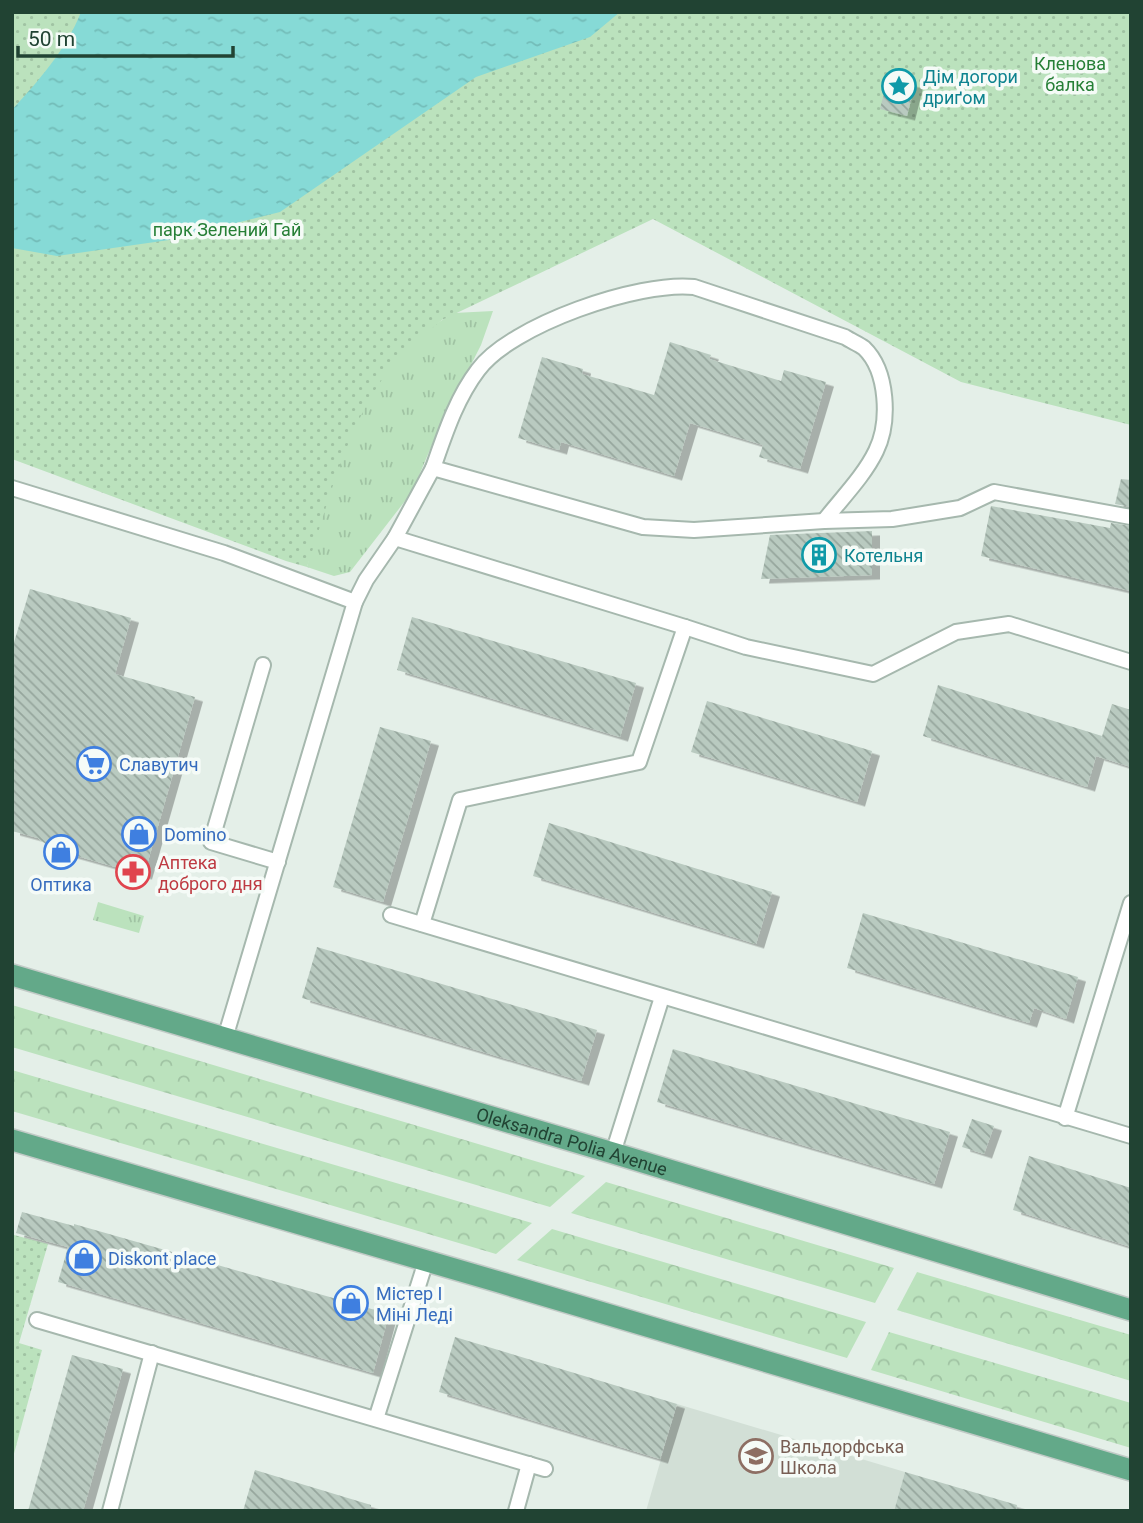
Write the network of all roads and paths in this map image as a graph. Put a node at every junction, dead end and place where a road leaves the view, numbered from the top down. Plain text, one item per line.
1 (433, 468) junction
2 (12, 488) edge
3 (1131, 517) edge
4 (824, 521) junction
5 (395, 538) junction
6 (355, 602) junction
7 (685, 627) junction
8 (1131, 662) edge
9 (263, 665) dead end
10 (278, 862) junction
11 (1131, 903) edge
12 (391, 915) dead end
13 (422, 924) junction
14 (12, 975) edge
15 (662, 997) junction
16 (225, 1038) junction
17 (1065, 1118) junction
18 (1131, 1136) edge
19 (12, 1140) edge
20 (613, 1153) junction
21 (426, 1261) junction
22 (1131, 1310) edge
23 (37, 1320) dead end
24 (152, 1353) junction
25 (376, 1419) junction
26 (529, 1464) junction
27 (545, 1469) dead end
28 (1131, 1470) edge
29 (110, 1511) edge
30 (516, 1511) edge

1 - 4 lane
1 - 4 lane
1 - 5 lane
2 - 6 lane
3 - 4 lane
5 - 6 lane
5 - 7 lane
6 - 10 lane
7 - 8 lane
7 - 13 lane
9 - 10 lane
10 - 16 lane
11 - 17 lane
12 - 13 lane
13 - 15 lane
14 - 16 main road, Oleksandra Polia Avenue
15 - 17 lane
15 - 20 lane
16 - 20 main road, Oleksandra Polia Avenue
17 - 18 lane
19 - 21 main road
20 - 22 main road, Oleksandra Polia Avenue
21 - 25 lane
21 - 28 main road
23 - 24 lane
24 - 25 lane
24 - 29 lane
25 - 26 lane
26 - 27 lane
26 - 30 lane

